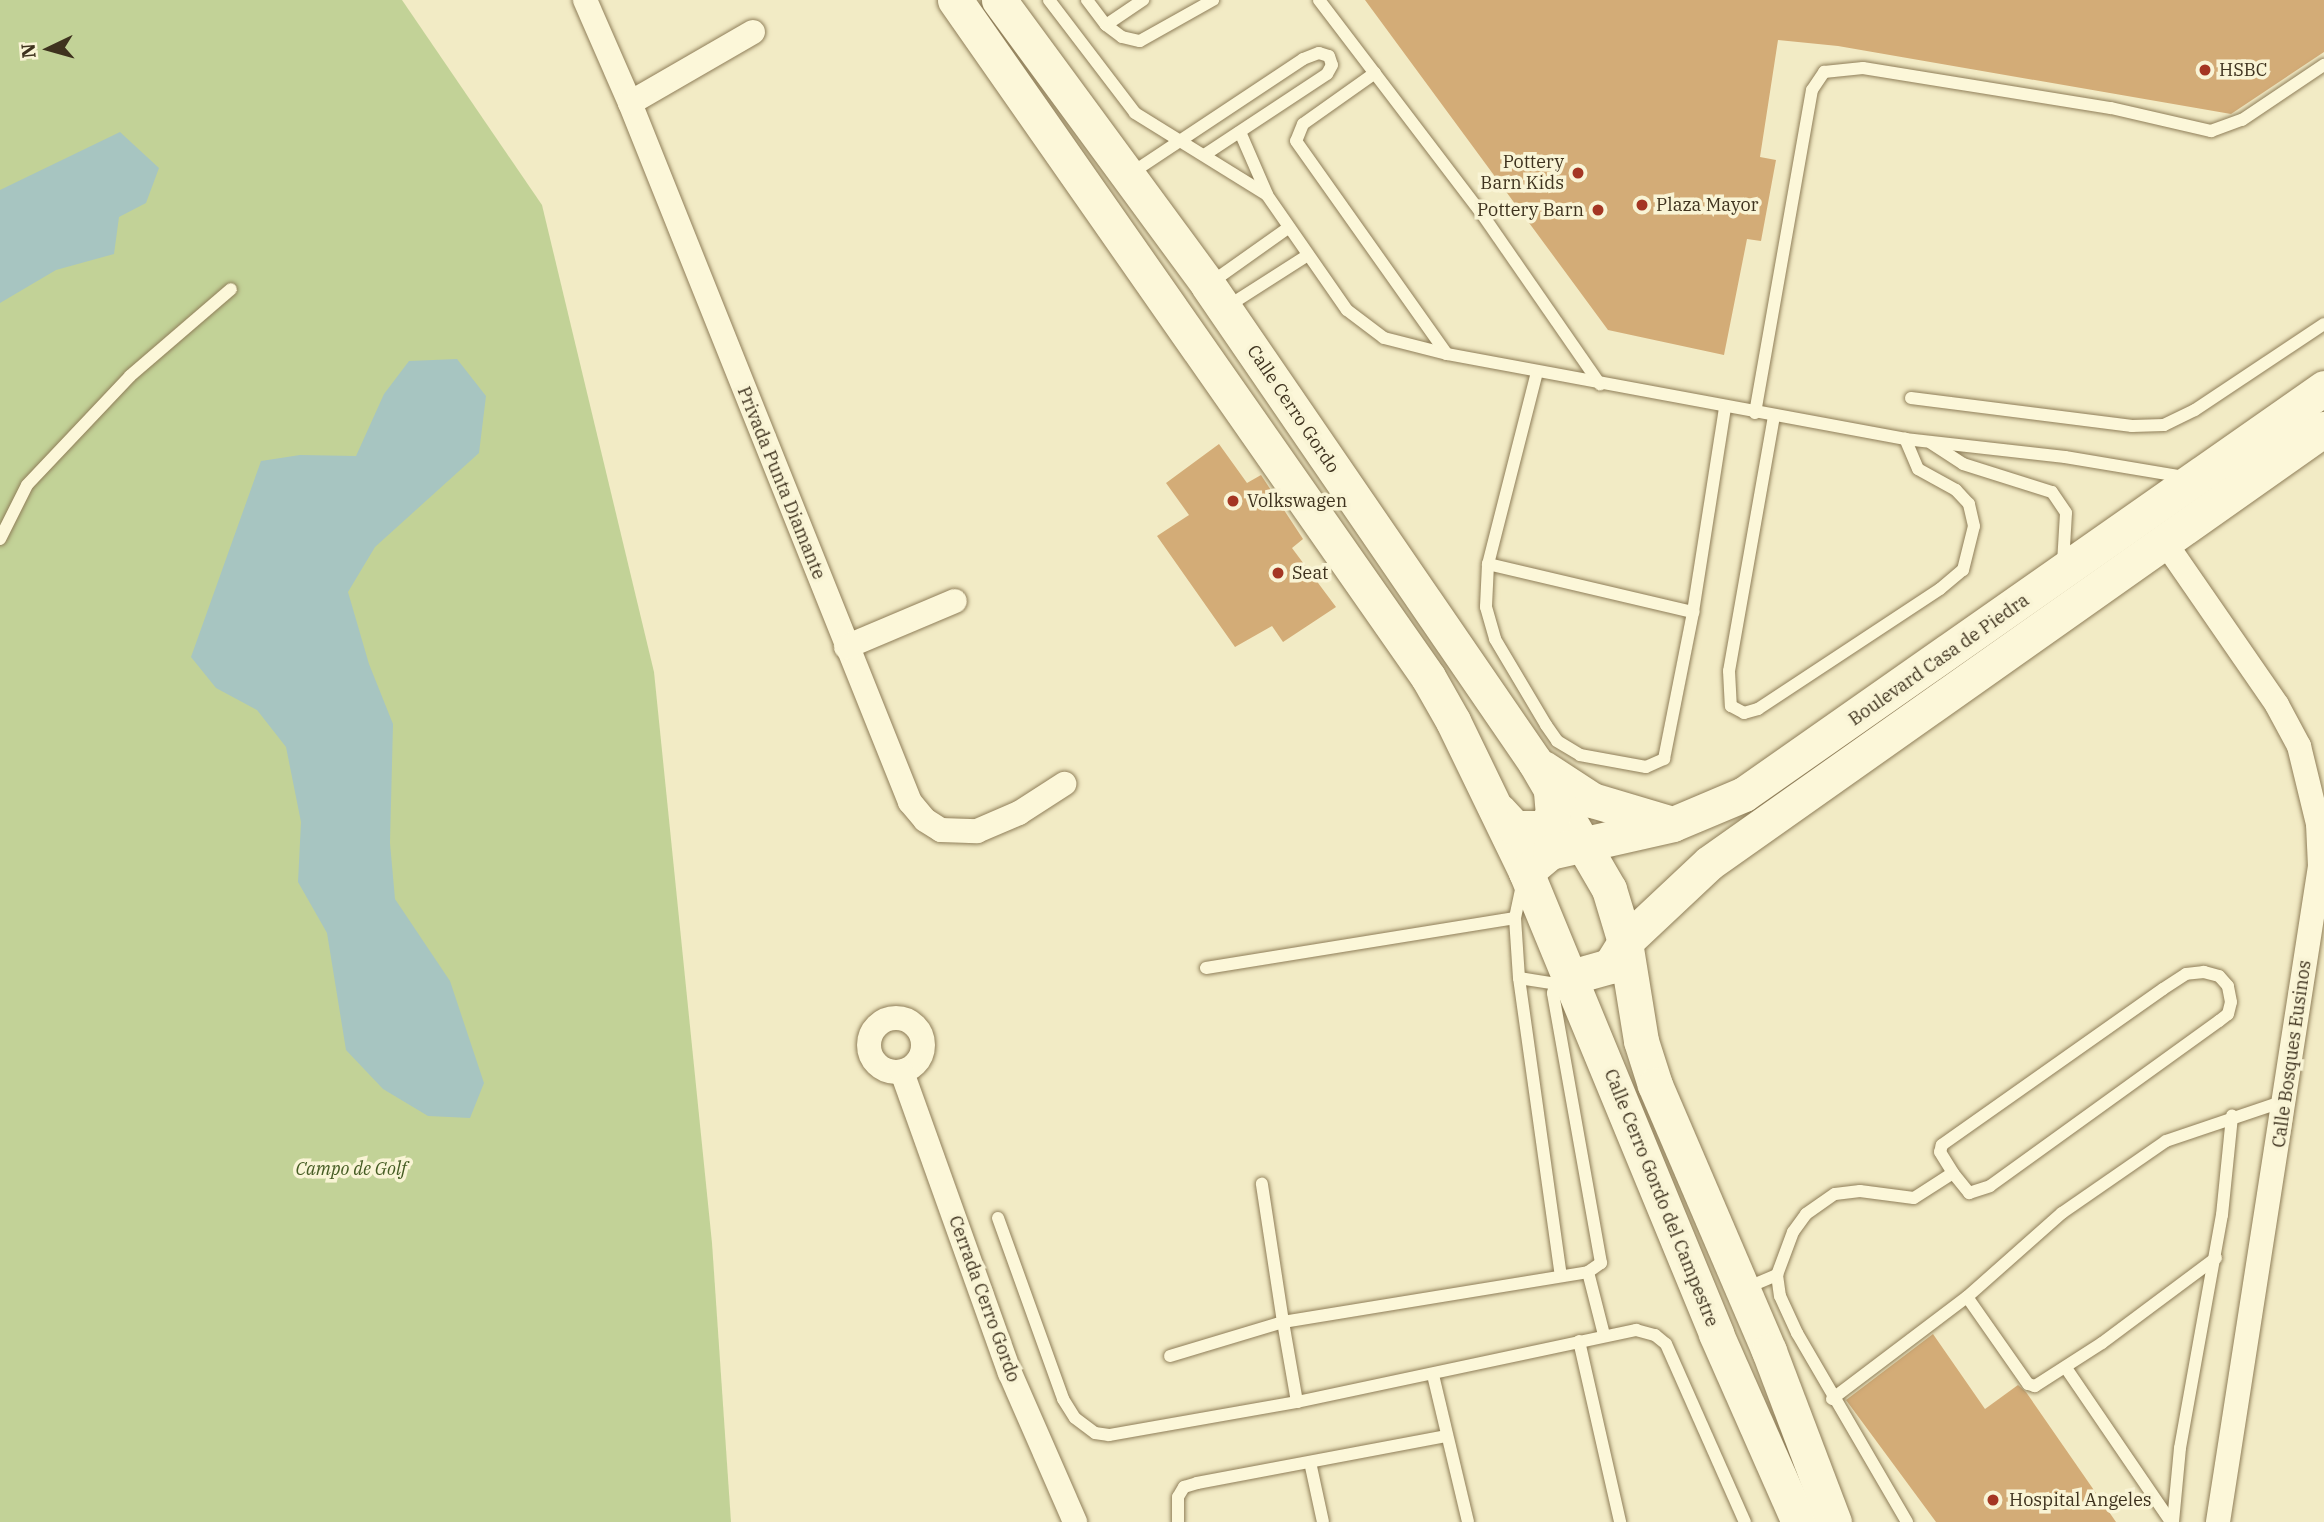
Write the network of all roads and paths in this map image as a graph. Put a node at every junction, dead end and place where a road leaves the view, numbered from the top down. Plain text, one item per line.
1 (585, 0) edge
2 (955, 0) edge
3 (999, 0) edge
4 (1049, 0) edge
5 (1087, 0) edge
6 (1143, 0) edge
7 (1213, 0) edge
8 (1319, 0) edge
9 (1106, 25) junction
10 (753, 32) dead end
11 (2324, 65) edge
12 (1375, 73) junction
13 (631, 103) junction
14 (1240, 132) junction
15 (1179, 143) junction
16 (1204, 155) junction
17 (1129, 174) junction
18 (1267, 195) junction
19 (1289, 228) junction
20 (1308, 255) junction
21 (231, 289) dead end
22 (1216, 296) junction
23 (2324, 324) edge
24 (1447, 354) junction
25 (1537, 372) junction
26 (1600, 384) junction
27 (2324, 388) edge
28 (1911, 398) dead end
29 (1725, 407) junction
30 (1755, 413) junction
31 (1774, 416) junction
32 (2324, 429) edge
33 (1905, 439) junction
34 (1930, 442) junction
35 (2195, 478) junction
36 (0, 539) edge
37 (2164, 541) junction
38 (1488, 564) junction
39 (2062, 572) junction
40 (955, 601) dead end
41 (1693, 612) junction
42 (846, 647) junction
43 (1543, 776) junction
44 (1064, 784) dead end
45 (1499, 811) junction
46 (1672, 824) junction
47 (1583, 845) junction
48 (1526, 872) junction
49 (1515, 918) junction
50 (1625, 942) junction
51 (1206, 968) dead end
52 (1519, 978) junction
53 (1563, 981) junction
54 (902, 1072) dead end
55 (2286, 1101) junction
56 (2232, 1116) junction
57 (1953, 1173) junction
58 (1262, 1184) dead end
59 (998, 1218) dead end
60 (2216, 1258) junction
61 (1588, 1272) junction
62 (1777, 1275) junction
63 (1561, 1276) junction
64 (1742, 1290) junction
65 (1968, 1297) junction
66 (1283, 1322) junction
67 (1604, 1335) junction
68 (1579, 1341) junction
69 (1170, 1356) dead end
70 (2066, 1368) junction
71 (1433, 1375) junction
72 (1832, 1399) junction
73 (1297, 1402) junction
74 (1446, 1436) junction
75 (1310, 1462) junction
76 (1075, 1522) edge
77 (1178, 1522) edge
78 (1323, 1522) edge
79 (1468, 1522) edge
80 (1620, 1522) edge
81 (1745, 1522) edge
82 (1799, 1522) edge
83 (1834, 1522) edge
84 (1907, 1522) edge
85 (2172, 1522) edge
86 (2218, 1522) edge

1 - 13 street, Privada Punta Diamante
2 - 45 main road
3 - 17 main road, Calle Cerro Gordo
4 - 15 lane
5 - 9 lane
6 - 9 lane
7 - 9 lane
8 - 12 lane
10 - 13 street
11 - 30 lane
12 - 24 lane
12 - 26 lane
13 - 42 street, Privada Punta Diamante
14 - 15 lane
14 - 16 lane
14 - 18 lane
15 - 16 lane
15 - 17 lane
16 - 18 lane
17 - 22 main road, Calle Cerro Gordo
18 - 19 lane
19 - 20 lane
19 - 22 lane
20 - 22 lane
20 - 24 lane
21 - 36 lane
22 - 43 main road, Calle Cerro Gordo
23 - 28 lane
24 - 25 lane
25 - 26 lane
25 - 38 lane
26 - 29 lane
27 - 35 main road, Boulevard Casa de Piedra
29 - 30 lane
29 - 41 lane
30 - 31 lane
31 - 33 lane
31 - 33 lane
32 - 37 main road, Boulevard Casa de Piedra
33 - 34 lane
34 - 35 lane
34 - 39 lane
35 - 39 main road, Boulevard Casa de Piedra
37 - 50 main road, Boulevard Casa de Piedra
37 - 55 street, Calle Bosques Eusinos
38 - 41 lane
38 - 41 lane
39 - 46 main road, Boulevard Casa de Piedra
40 - 42 street
42 - 44 street, Privada Punta Diamante
43 - 45 main road
43 - 46 main road
43 - 47 main road, Calle Cerro Gordo
45 - 48 main road
46 - 47 main road, Boulevard Casa de Piedra
47 - 48 main road, Boulevard Casa de Piedra
47 - 50 main road, Calle Cerro Gordo
48 - 49 lane
48 - 53 main road, Calle Cerro Gordo del Campestre
49 - 51 lane
49 - 52 lane
50 - 53 main road, Boulevard Casa de Piedra
50 - 64 main road, Calle Cerro Gordo del Campestre
52 - 53 lane
52 - 63 lane
53 - 61 lane
53 - 82 main road, Calle Cerro Gordo del Campestre
54 - 76 street, Cerrada Cerro Gordo
55 - 56 lane
55 - 86 street, Calle Bosques Eusinos
56 - 60 lane
56 - 65 lane
57 - 57 lane
57 - 62 lane
58 - 66 lane
59 - 73 lane
60 - 70 lane
60 - 85 lane
61 - 63 lane
61 - 67 lane
62 - 64 lane
62 - 72 lane
63 - 66 lane
64 - 83 main road, Calle Cerro Gordo del Campestre
65 - 70 lane
65 - 72 lane
66 - 69 lane
66 - 73 lane
67 - 68 lane
67 - 81 lane
68 - 71 lane
68 - 80 lane
70 - 85 lane
71 - 73 lane
71 - 74 lane
72 - 84 lane
74 - 75 lane
74 - 79 lane
75 - 77 lane
75 - 78 lane

